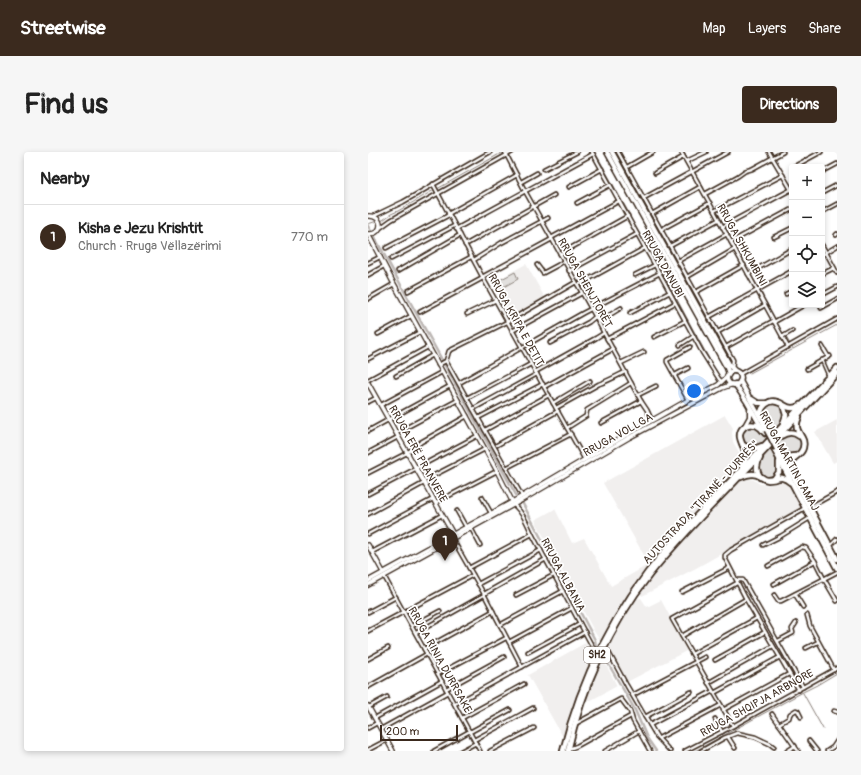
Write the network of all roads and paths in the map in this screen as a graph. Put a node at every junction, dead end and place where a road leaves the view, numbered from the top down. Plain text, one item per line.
1 (490, 152) edge
2 (512, 152) edge
3 (577, 152) edge
4 (607, 152) edge
5 (612, 152) edge
6 (618, 152) edge
7 (653, 152) edge
8 (681, 152) edge
9 (706, 152) edge
10 (728, 152) edge
11 (769, 152) edge
12 (783, 152) edge
13 (821, 152) edge
14 (506, 153) edge
15 (592, 153) edge
16 (683, 157) junction
17 (772, 158) junction
18 (687, 161) junction
19 (799, 164) edge
20 (837, 164) edge
21 (627, 167) junction
22 (544, 169) dead end
23 (602, 169) junction
24 (825, 170) edge
25 (655, 172) dead end
26 (692, 172) junction
27 (537, 173) dead end
28 (517, 175) junction
29 (783, 175) junction
30 (521, 182) junction
31 (433, 184) junction
32 (837, 184) edge
33 (610, 185) junction
34 (789, 185) edge
35 (569, 187) dead end
36 (700, 187) junction
37 (436, 191) junction
38 (525, 191) junction
39 (825, 191) edge
40 (789, 192) edge
41 (705, 194) junction
42 (554, 195) dead end
43 (644, 198) junction
44 (619, 201) junction
45 (577, 203) dead end
46 (710, 203) junction
47 (837, 204) edge
48 (534, 206) junction
49 (825, 210) edge
50 (714, 211) junction
51 (789, 211) edge
52 (652, 214) junction
53 (449, 215) junction
54 (368, 216) edge
55 (374, 216) junction
56 (628, 216) junction
57 (548, 218) dead end
58 (718, 220) junction
59 (542, 221) junction
60 (454, 226) junction
61 (722, 227) junction
62 (379, 228) junction
63 (456, 229) junction
64 (662, 229) junction
65 (789, 230) edge
66 (368, 234) edge
67 (637, 234) junction
68 (726, 234) junction
69 (460, 235) junction
70 (774, 237) dead end
71 (552, 238) junction
72 (731, 242) junction
73 (465, 245) junction
74 (670, 246) junction
75 (837, 246) edge
76 (386, 248) dead end
77 (645, 248) junction
78 (735, 249) junction
79 (789, 251) edge
80 (826, 252) joint
81 (560, 254) junction
82 (380, 257) junction
83 (471, 257) junction
84 (392, 259) dead end
85 (474, 260) junction
86 (564, 261) junction
87 (678, 261) junction
88 (368, 263) edge
89 (537, 265) dead end
90 (655, 265) junction
91 (384, 266) junction
92 (744, 266) junction
93 (834, 268) junction
94 (569, 270) junction
95 (398, 271) dead end
96 (790, 272) edge
97 (825, 272) edge
98 (660, 273) junction
99 (837, 273) edge
100 (748, 274) junction
101 (368, 275) edge
102 (635, 276) dead end
103 (687, 277) junction
104 (483, 278) junction
105 (394, 284) junction
106 (577, 284) junction
107 (837, 286) edge
108 (757, 290) junction
109 (408, 291) dead end
110 (670, 292) junction
111 (696, 292) junction
112 (789, 292) edge
113 (582, 293) junction
114 (825, 293) edge
115 (786, 294) dead end
116 (368, 299) edge
117 (837, 299) edge
118 (496, 300) junction
119 (675, 303) junction
120 (765, 305) junction
121 (825, 306) edge
122 (621, 308) dead end
123 (798, 308) edge
124 (591, 309) junction
125 (420, 312) dead end
126 (630, 313) dead end
127 (467, 314) dead end
128 (411, 316) junction
129 (595, 317) junction
130 (709, 317) junction
131 (837, 319) edge
132 (685, 321) junction
133 (774, 321) junction
134 (507, 322) junction
135 (598, 322) junction
136 (512, 331) junction
137 (792, 331) dead end
138 (420, 332) junction
139 (718, 332) junction
140 (604, 333) junction
141 (378, 334) dead end
142 (694, 336) junction
143 (654, 337) dead end
144 (782, 337) junction
145 (607, 339) junction
146 (550, 343) dead end
147 (680, 345) dead end
148 (822, 346) dead end
149 (428, 347) junction
150 (690, 347) dead end
151 (726, 347) junction
152 (788, 347) junction
153 (522, 348) junction
154 (613, 349) junction
155 (644, 352) dead end
156 (433, 355) junction
157 (368, 360) edge
158 (822, 360) junction
159 (446, 361) junction
160 (620, 363) junction
161 (440, 364) junction
162 (531, 364) junction
163 (688, 368) dead end
164 (837, 368) edge
165 (806, 369) dead end
166 (734, 370) junction
167 (442, 372) junction
168 (625, 372) junction
169 (536, 373) junction
170 (837, 373) edge
171 (740, 374) junction
172 (675, 375) junction
173 (728, 375) junction
174 (396, 376) dead end
175 (829, 376) junction
176 (368, 380) edge
177 (740, 381) junction
178 (590, 382) dead end
179 (722, 382) junction
180 (368, 383) edge
181 (459, 383) junction
182 (631, 383) junction
183 (734, 384) junction
184 (450, 386) junction
185 (543, 386) junction
186 (656, 386) dead end
187 (816, 390) junction
188 (548, 395) junction
189 (638, 395) junction
190 (748, 396) junction
191 (377, 398) junction
192 (467, 398) junction
193 (458, 400) junction
194 (688, 400) junction
195 (641, 401) junction
196 (368, 402) edge
197 (747, 402) junction
198 (553, 403) junction
199 (768, 403) junction
200 (381, 405) junction
201 (783, 405) junction
202 (473, 409) junction
203 (804, 409) junction
204 (557, 410) junction
205 (467, 416) junction
206 (478, 418) junction
207 (389, 420) junction
208 (652, 421) junction
209 (601, 424) dead end
210 (764, 425) junction
211 (745, 426) junction
212 (567, 428) junction
213 (485, 430) junction
214 (368, 431) edge
215 (766, 432) junction
216 (777, 432) junction
217 (570, 434) junction
218 (397, 435) junction
219 (477, 436) junction
220 (802, 439) junction
221 (772, 441) junction
222 (741, 442) junction
223 (497, 445) dead end
224 (485, 449) junction
225 (777, 452) junction
226 (368, 453) edge
227 (407, 453) junction
228 (762, 454) junction
229 (796, 456) junction
230 (586, 461) junction
231 (416, 468) junction
232 (506, 468) junction
233 (497, 471) junction
234 (739, 472) junction
235 (368, 473) edge
236 (793, 476) junction
237 (760, 477) junction
238 (738, 479) junction
239 (774, 479) junction
240 (424, 482) junction
241 (795, 488) junction
242 (837, 492) edge
243 (368, 494) edge
244 (482, 497) dead end
245 (522, 497) junction
246 (434, 501) junction
247 (514, 503) junction
248 (807, 508) junction
249 (457, 511) dead end
250 (491, 513) junction
251 (368, 514) edge
252 (442, 515) junction
253 (810, 518) junction
254 (466, 527) junction
255 (471, 528) junction
256 (368, 534) edge
257 (532, 534) junction
258 (453, 536) junction
259 (837, 539) edge
260 (480, 545) dead end
261 (763, 545) dead end
262 (830, 546) junction
263 (370, 549) edge
264 (541, 550) junction
265 (836, 557) edge
266 (546, 559) junction
267 (815, 561) junction
268 (768, 566) dead end
269 (469, 568) junction
270 (729, 568) junction
271 (837, 568) edge
272 (837, 572) edge
273 (384, 574) junction
274 (473, 575) junction
275 (554, 575) junction
276 (824, 579) junction
277 (368, 580) edge
278 (737, 582) junction
279 (478, 584) junction
280 (774, 584) dead end
281 (368, 585) edge
282 (563, 591) junction
283 (682, 592) dead end
284 (484, 594) junction
285 (796, 594) junction
286 (516, 595) dead end
287 (774, 595) dead end
288 (396, 597) junction
289 (746, 599) junction
290 (837, 602) edge
291 (803, 607) dead end
292 (572, 608) junction
293 (404, 611) junction
294 (440, 611) dead end
295 (493, 611) junction
296 (368, 612) edge
297 (807, 615) dead end
298 (757, 618) junction
299 (796, 623) dead end
300 (580, 624) junction
301 (500, 625) junction
302 (412, 626) junction
303 (368, 631) edge
304 (585, 632) junction
305 (765, 632) junction
306 (416, 633) junction
307 (682, 636) junction
308 (506, 638) junction
309 (778, 641) junction
310 (509, 642) junction
311 (818, 642) junction
312 (773, 646) junction
313 (388, 648) dead end
314 (806, 648) dead end
315 (424, 649) junction
316 (604, 649) junction
317 (528, 652) dead end
318 (427, 654) junction
319 (598, 654) junction
320 (692, 654) junction
321 (504, 657) dead end
322 (705, 657) dead end
323 (780, 657) junction
324 (368, 659) edge
325 (715, 660) dead end
326 (696, 661) junction
327 (522, 667) junction
328 (835, 669) edge
329 (438, 674) junction
330 (789, 674) junction
331 (442, 681) junction
332 (708, 683) junction
333 (524, 684) dead end
334 (368, 687) edge
335 (803, 688) junction
336 (447, 690) junction
337 (798, 690) junction
338 (692, 692) dead end
339 (714, 692) junction
340 (633, 695) junction
341 (387, 697) dead end
342 (455, 704) junction
343 (720, 705) junction
344 (368, 706) edge
345 (533, 708) dead end
346 (510, 710) dead end
347 (723, 710) junction
348 (772, 714) dead end
349 (631, 716) junction
350 (645, 717) junction
351 (801, 717) dead end
352 (375, 718) junction
353 (462, 718) junction
354 (715, 719) dead end
355 (378, 723) junction
356 (575, 724) junction
357 (779, 724) junction
358 (650, 725) junction
359 (733, 726) junction
360 (368, 728) edge
361 (534, 728) dead end
362 (381, 729) junction
363 (639, 731) junction
364 (470, 732) junction
365 (722, 732) junction
366 (728, 736) junction
367 (659, 738) junction
368 (387, 740) junction
369 (809, 741) dead end
370 (837, 741) edge
371 (475, 742) junction
372 (794, 746) junction
373 (774, 747) dead end
374 (735, 748) dead end
375 (368, 750) edge
376 (568, 750) edge
377 (393, 751) edge
378 (434, 751) edge
379 (461, 751) edge
380 (480, 751) edge
381 (490, 751) edge
382 (563, 751) edge
383 (605, 751) edge
384 (650, 751) edge
385 (670, 751) edge
386 (685, 751) edge
387 (701, 751) edge
388 (787, 751) edge
389 (798, 751) edge
390 (817, 751) edge
391 (827, 751) edge

1 - 31 street
2 - 14 street
3 - 22 street
4 - 173 main road
5 - 166 main road
6 - 21 street
7 - 21 street
8 - 16 street, RRUGA SHKUMBINI
9 - 18 street
10 - 26 street
11 - 17 street
12 - 17 street
13 - 19 street
14 - 28 street, RRUGA SHENJTORËT
14 - 37 street
15 - 23 street, RRUGA DANUBI
15 - 38 street
16 - 18 street, RRUGA SHKUMBINI
16 - 25 street
17 - 29 street
17 - 41 street
18 - 26 street, RRUGA SHKUMBINI
20 - 24 street
21 - 43 street
23 - 33 street, RRUGA DANUBI
23 - 35 street
26 - 36 street, RRUGA SHKUMBINI
26 - 43 street
27 - 30 street
28 - 30 street, RRUGA SHENJTORËT
28 - 53 street
29 - 34 street
29 - 50 street
30 - 38 street, RRUGA SHENJTORËT
31 - 37 street, RRUGA KRIPA E DETIT
31 - 55 street
32 - 39 street
33 - 44 street, RRUGA DANUBI
33 - 45 street
36 - 41 street, RRUGA SHKUMBINI
36 - 52 street
37 - 53 street, RRUGA KRIPA E DETIT
37 - 62 street
38 - 48 street, RRUGA SHENJTORËT
38 - 63 street
40 - 61 street
41 - 46 street, RRUGA SHKUMBINI
42 - 48 street
43 - 52 street
44 - 56 street, RRUGA DANUBI
44 - 71 street
46 - 50 street, RRUGA SHKUMBINI
46 - 64 street
47 - 49 street
48 - 59 street, RRUGA SHENJTORËT
48 - 73 street
50 - 58 street, RRUGA SHKUMBINI
51 - 72 street
52 - 64 street
53 - 60 street, RRUGA KRIPA E DETIT
53 - 76 street
54 - 55 main road
55 - 62 main road
56 - 67 street, RRUGA DANUBI
56 - 81 street
57 - 59 street
58 - 61 street, RRUGA SHKUMBINI
58 - 74 street
59 - 71 street, RRUGA SHENJTORËT
59 - 85 street
60 - 63 street, RRUGA KRIPA E DETIT
60 - 84 street
61 - 68 street, RRUGA SHKUMBINI
62 - 66 main road
63 - 69 street, RRUGA KRIPA E DETIT
64 - 74 street
65 - 70 street
66 - 82 main road
67 - 77 street, RRUGA DANUBI
67 - 94 street
68 - 72 street, RRUGA SHKUMBINI
68 - 87 street
69 - 73 street, RRUGA KRIPA E DETIT
69 - 95 street
71 - 81 street, RRUGA SHENJTORËT
71 - 104 street
72 - 78 street, RRUGA SHKUMBINI
73 - 83 street, RRUGA KRIPA E DETIT
74 - 87 street
75 - 80 street
77 - 90 street, RRUGA DANUBI
77 - 106 street
78 - 92 street, RRUGA SHKUMBINI
78 - 103 street
79 - 100 street
80 - 93 street
81 - 86 street, RRUGA SHENJTORËT
82 - 88 street
82 - 91 main road
83 - 85 street, RRUGA KRIPA E DETIT
83 - 109 street
85 - 104 street, RRUGA KRIPA E DETIT
86 - 89 street
86 - 94 street, RRUGA SHENJTORËT
87 - 103 street
90 - 98 street, RRUGA DANUBI
90 - 102 street
91 - 101 street
91 - 105 main road
92 - 100 street, RRUGA SHKUMBINI
92 - 111 street
93 - 97 street
93 - 99 street
94 - 106 street, RRUGA SHENJTORËT
96 - 108 street
98 - 110 street, RRUGA DANUBI
98 - 124 street
100 - 108 street, RRUGA SHKUMBINI
103 - 111 street
104 - 118 street, RRUGA KRIPA E DETIT
104 - 125 street
105 - 116 street
105 - 128 main road
106 - 113 street, RRUGA SHENJTORËT
106 - 134 street
107 - 114 street
108 - 120 street, RRUGA SHKUMBINI
108 - 130 street
110 - 119 street, RRUGA DANUBI
110 - 126 street
111 - 130 street
112 - 115 street
113 - 124 street, RRUGA SHENJTORËT
113 - 136 street
117 - 121 street
118 - 127 street
118 - 134 street, RRUGA KRIPA E DETIT
119 - 132 street, RRUGA DANUBI
119 - 145 street
120 - 133 street, RRUGA SHKUMBINI
120 - 139 street
122 - 135 street
123 - 133 street
124 - 129 street, RRUGA SHENJTORËT
124 - 153 street
128 - 138 main road
128 - 141 street
129 - 135 street, RRUGA SHENJTORËT
129 - 146 street
130 - 139 street
131 - 152 street
132 - 142 street, RRUGA DANUBI
132 - 143 street
133 - 144 street, RRUGA SHKUMBINI
133 - 151 street
134 - 136 street, RRUGA KRIPA E DETIT
134 - 159 street
135 - 140 street, RRUGA SHENJTORËT
136 - 153 street, RRUGA KRIPA E DETIT
137 - 144 street
138 - 149 main road
138 - 157 street
139 - 151 street
140 - 145 street, RRUGA SHENJTORËT
140 - 169 street
142 - 147 street
142 - 179 street, RRUGA DANUBI
144 - 152 street, RRUGA SHKUMBINI
145 - 154 street, RRUGA SHENJTORËT
148 - 158 street
149 - 156 main road
149 - 176 street
150 - 172 street
151 - 166 street
152 - 171 street
153 - 162 street, RRUGA KRIPA E DETIT
153 - 181 street
154 - 160 street, RRUGA SHENJTORËT
154 - 185 street
155 - 160 street
156 - 161 main road
156 - 174 street
158 - 165 street
158 - 175 street
159 - 161 street
159 - 181 street
160 - 168 street, RRUGA SHENJTORËT
161 - 167 main road
162 - 169 street, RRUGA KRIPA E DETIT
162 - 192 street
163 - 172 street
164 - 175 highway, AUTOSTRADA "TIRANË - DURRËS" / SH2
166 - 171 main road
166 - 173 main road
167 - 184 main road
167 - 200 street
168 - 182 street, RRUGA SHENJTORËT
168 - 204 street
169 - 185 street, RRUGA KRIPA E DETIT
169 - 202 street
170 - 203 highway, AUTOSTRADA "TIRANË - DURRËS" / SH2
171 - 177 main road
172 - 194 street
173 - 179 main road, RRUGA VOLLGA
173 - 183 main road
175 - 187 highway, AUTOSTRADA "TIRANË - DURRËS" / SH2
177 - 183 main road
177 - 190 main road, RRUGA MARTIN CAMAJ
178 - 198 street
179 - 194 main road, RRUGA VOLLGA
180 - 191 main road, RRUGA ERË PRANVERE
181 - 192 street
182 - 189 street, RRUGA SHENJTORËT
182 - 212 street
183 - 197 main road, RRUGA MARTIN CAMAJ
183 - 230 main road, RRUGA VOLLGA
184 - 193 main road
184 - 207 street
185 - 188 street, RRUGA KRIPA E DETIT
185 - 206 street
186 - 189 street
187 - 201 highway
187 - 216 highway, AUTOSTRADA "TIRANË - DURRËS" / SH2
188 - 198 street, RRUGA KRIPA E DETIT
188 - 213 street
189 - 195 street, RRUGA SHENJTORËT
190 - 199 main road
190 - 210 main road, RRUGA MARTIN CAMAJ
191 - 196 street
191 - 200 main road, RRUGA ERË PRANVERE
192 - 202 street
193 - 205 main road
193 - 218 street
194 - 208 main road, RRUGA VOLLGA
195 - 208 street, RRUGA SHENJTORËT
195 - 209 street
197 - 211 main road
197 - 215 main road, RRUGA MARTIN CAMAJ
198 - 204 street, RRUGA KRIPA E DETIT
199 - 201 highway
199 - 210 highway
200 - 207 main road, RRUGA ERË PRANVERE
201 - 216 highway
202 - 206 street
203 - 220 highway
203 - 221 highway, AUTOSTRADA "TIRANË - DURRËS" / SH2
204 - 212 street, RRUGA KRIPA E DETIT
204 - 223 street
205 - 219 main road
205 - 227 street
206 - 213 street
207 - 214 street
207 - 218 main road, RRUGA ERË PRANVERE
208 - 230 main road, RRUGA VOLLGA
210 - 215 highway, RRUGA MARTIN CAMAJ
211 - 215 highway
211 - 222 highway
212 - 217 street, RRUGA KRIPA E DETIT
213 - 232 street
215 - 225 highway, RRUGA MARTIN CAMAJ, bridge
216 - 221 highway, AUTOSTRADA "TIRANË - DURRËS" / SH2
217 - 230 street, RRUGA KRIPA E DETIT
217 - 232 street
218 - 226 street
218 - 227 main road, RRUGA ERË PRANVERE
219 - 224 main road
219 - 231 street
220 - 221 highway
220 - 229 highway
221 - 222 highway
221 - 228 highway, AUTOSTRADA "TIRANË - DURRËS" / SH2
221 - 234 highway, AUTOSTRADA "TIRANË - DURRËS" / SH2
222 - 234 highway
224 - 233 main road
224 - 240 street
225 - 229 highway
225 - 236 highway, RRUGA MARTIN CAMAJ
225 - 239 highway
225 - 241 highway, RRUGA MARTIN CAMAJ
227 - 231 main road, RRUGA ERË PRANVERE
227 - 235 street
228 - 237 highway
228 - 238 highway, AUTOSTRADA "TIRANË - DURRËS" / SH2
229 - 236 highway
230 - 245 main road, RRUGA VOLLGA
231 - 240 main road, RRUGA ERË PRANVERE
231 - 243 street
232 - 245 street
233 - 246 street
233 - 247 main road
234 - 319 highway, AUTOSTRADA "TIRANË - DURRËS" / SH2
236 - 248 highway, RRUGA MARTIN CAMAJ
237 - 238 highway
237 - 239 highway
238 - 316 highway, AUTOSTRADA "TIRANË - DURRËS" / SH2
239 - 241 highway
240 - 246 main road, RRUGA ERË PRANVERE
240 - 251 street
241 - 248 highway, RRUGA MARTIN CAMAJ
242 - 248 street
244 - 250 street
245 - 247 main road, RRUGA VOLLGA
246 - 252 main road, RRUGA ERË PRANVERE
246 - 256 street
247 - 250 main road
247 - 255 main road
247 - 257 street, RRUGA ALBANIA
248 - 253 highway, RRUGA MARTIN CAMAJ
248 - 262 highway, RRUGA MARTIN CAMAJ
248 - 270 street
249 - 254 street
250 - 254 main road
252 - 258 main road, RRUGA ERË PRANVERE
252 - 263 street
253 - 261 street
253 - 271 highway, RRUGA MARTIN CAMAJ
254 - 258 main road
255 - 258 main road
255 - 260 street
257 - 264 street, RRUGA ALBANIA
257 - 269 street
258 - 269 street
258 - 273 main road
259 - 262 street
262 - 265 highway, RRUGA MARTIN CAMAJ
263 - 273 main road
264 - 266 street, RRUGA ALBANIA
264 - 279 street
266 - 275 street, RRUGA ALBANIA
266 - 284 street
267 - 268 street
267 - 276 street
267 - 280 street
269 - 274 street
270 - 278 street
270 - 283 street
272 - 276 street
273 - 277 main road
273 - 281 main road
273 - 288 street, RRUGA RINIA DURRSAKE
274 - 279 street
274 - 293 street
275 - 282 street, RRUGA ALBANIA
275 - 286 street
276 - 285 street
276 - 290 street
278 - 289 street
278 - 307 street
278 - 309 street
279 - 284 street
282 - 292 street, RRUGA ALBANIA
282 - 301 street
284 - 295 street
284 - 306 street
285 - 287 street
285 - 291 street
288 - 293 street, RRUGA RINIA DURRSAKE
288 - 296 street
289 - 298 street
289 - 307 street
292 - 300 street, RRUGA ALBANIA
292 - 310 street
293 - 302 street, RRUGA RINIA DURRSAKE
293 - 303 street
294 - 302 street
295 - 301 street
295 - 315 street
297 - 311 street
298 - 305 street
298 - 320 street
299 - 309 street
300 - 304 street, RRUGA ALBANIA
300 - 317 street
301 - 308 street
302 - 306 street, RRUGA RINIA DURRSAKE
304 - 319 street, RRUGA ALBANIA
304 - 327 street
305 - 312 street
305 - 325 street
306 - 315 street, RRUGA RINIA DURRSAKE
307 - 320 street
308 - 310 street
308 - 329 street
309 - 335 street
310 - 327 street
311 - 314 street
311 - 328 street
312 - 323 street
312 - 332 street
313 - 324 street
315 - 318 street, RRUGA RINIA DURRSAKE
316 - 340 street
316 - 356 highway, AUTOSTRADA "TIRANË - DURRËS" / SH2
318 - 329 street, RRUGA RINIA DURRSAKE
318 - 334 street
319 - 382 highway, AUTOSTRADA "TIRANË - DURRËS" / SH2
320 - 326 street
321 - 336 street
322 - 326 street
323 - 330 street
323 - 339 street
326 - 332 street
326 - 340 street
327 - 342 street
328 - 335 street, RRUGA SHQIPJA ARBNORE
329 - 331 street, RRUGA RINIA DURRSAKE
330 - 337 street
330 - 347 street
331 - 336 street, RRUGA RINIA DURRSAKE
331 - 352 street
332 - 339 street
333 - 353 street
335 - 337 street, RRUGA SHQIPJA ARBNORE
336 - 342 street, RRUGA RINIA DURRSAKE
336 - 362 street
337 - 359 street, RRUGA SHQIPJA ARBNORE
338 - 350 street
339 - 343 street
339 - 358 street
340 - 350 street
341 - 344 street
342 - 353 street, RRUGA RINIA DURRSAKE
343 - 347 street
343 - 367 street
344 - 352 main road
345 - 371 street
346 - 364 street
347 - 359 street
348 - 357 street
349 - 356 street
349 - 363 street
349 - 376 street
350 - 358 street
351 - 357 street
352 - 355 main road
353 - 364 street, RRUGA RINIA DURRSAKE
354 - 365 street
355 - 360 street
355 - 362 main road
356 - 376 highway, AUTOSTRADA "TIRANË - DURRËS" / SH2
357 - 372 street
358 - 367 street
359 - 365 street, RRUGA SHQIPJA ARBNORE
361 - 381 street
362 - 368 main road
363 - 383 street
363 - 384 street
364 - 371 street, RRUGA RINIA DURRSAKE
364 - 378 street
365 - 386 street, RRUGA SHQIPJA ARBNORE
366 - 373 street
366 - 374 street
366 - 387 street
367 - 385 street
368 - 375 street
368 - 377 main road
369 - 390 street
370 - 391 street
371 - 379 street
371 - 380 street, RRUGA RINIA DURRSAKE
372 - 388 street
372 - 389 street

